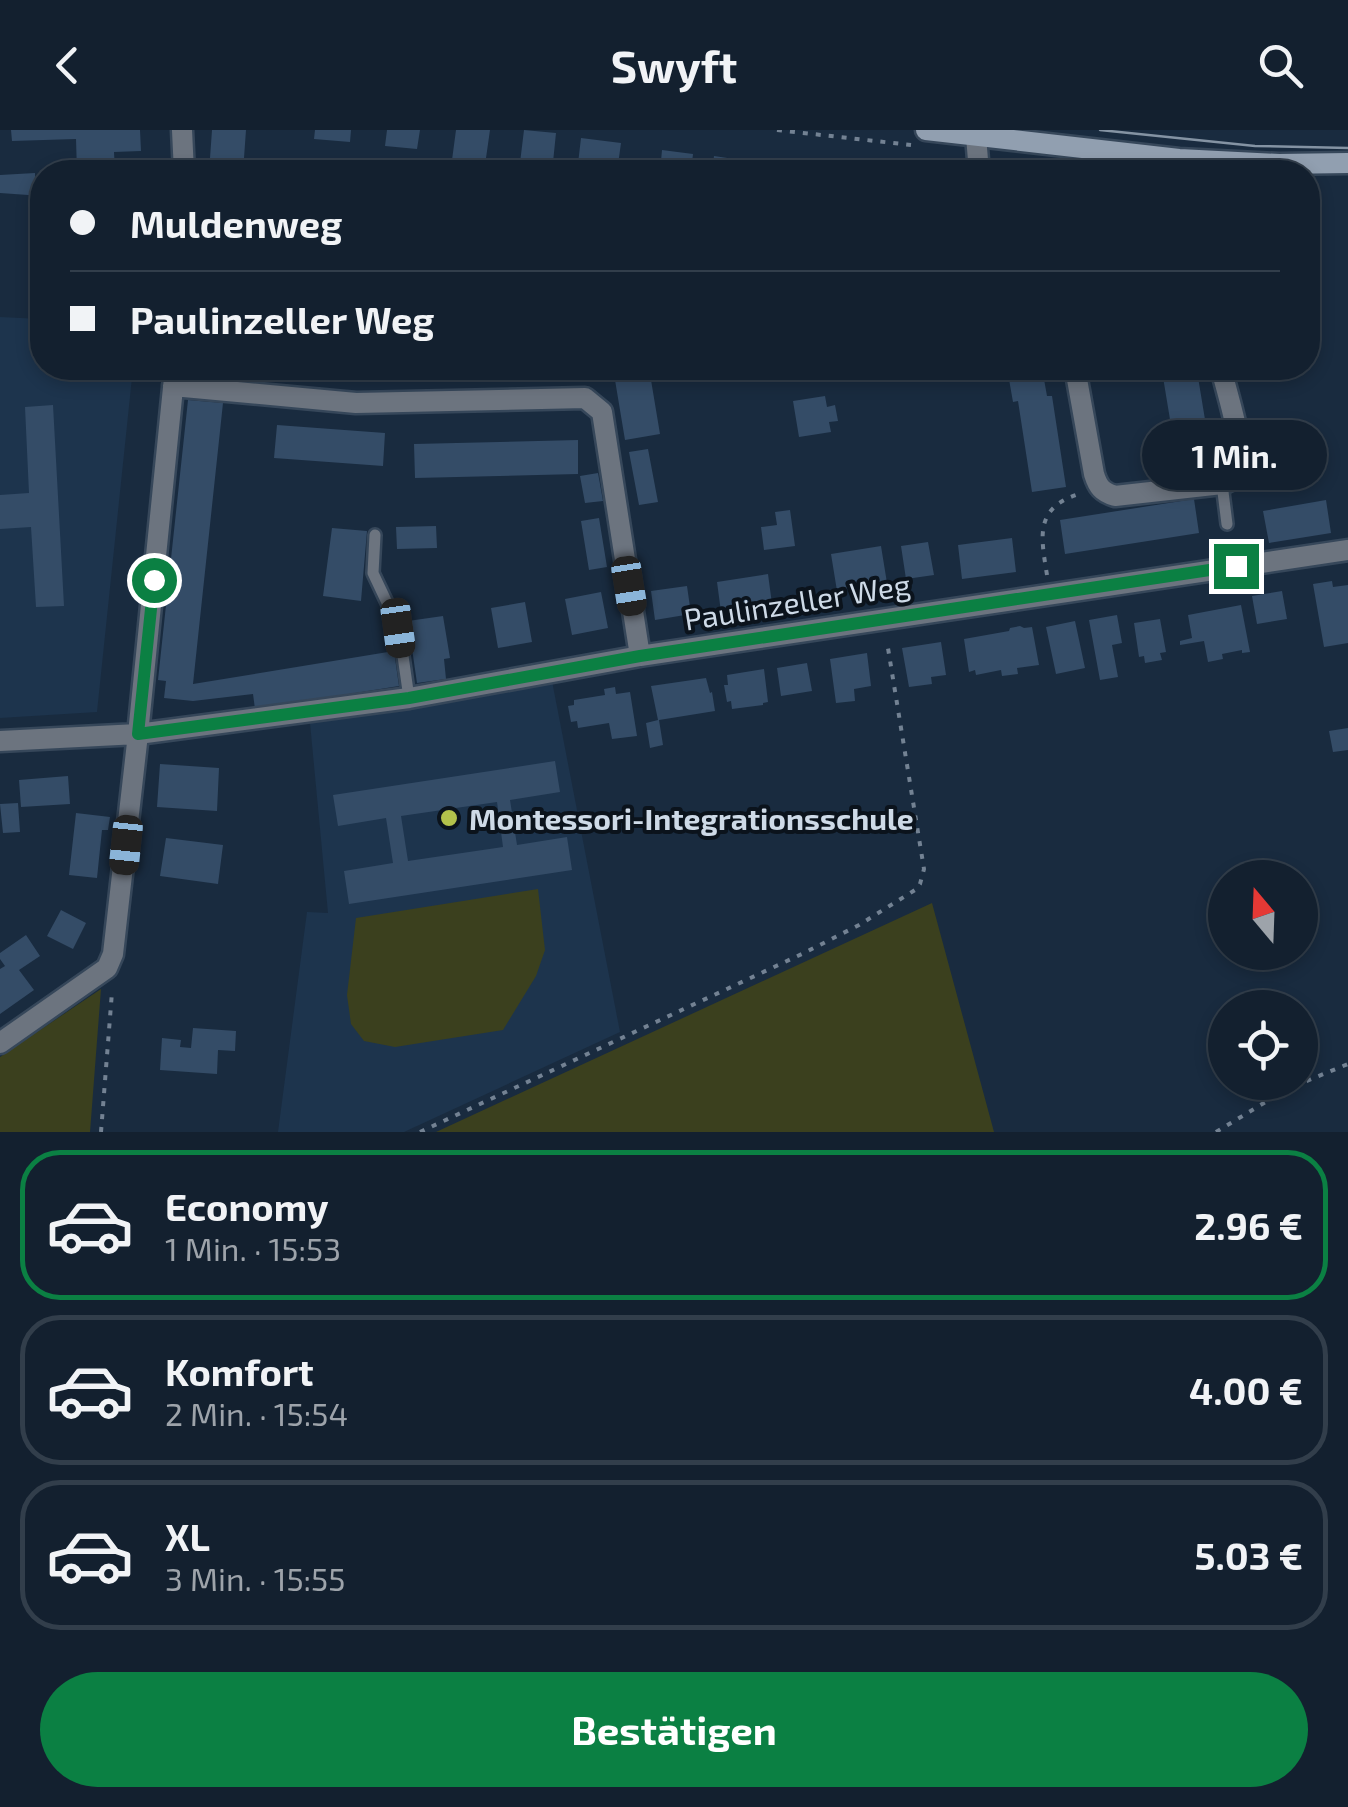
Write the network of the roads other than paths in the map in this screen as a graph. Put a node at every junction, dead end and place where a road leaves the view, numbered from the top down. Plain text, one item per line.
1 (182, 130) edge
2 (926, 130) edge
3 (976, 136) junction
4 (183, 160) edge
5 (978, 160) edge
6 (1139, 160) edge
7 (1348, 162) edge
8 (1320, 163) edge
9 (174, 380) edge
10 (195, 380) edge
11 (1077, 380) edge
12 (1225, 380) edge
13 (1222, 484) junction
14 (1227, 524) dead end
15 (375, 535) dead end
16 (1348, 550) edge
17 (640, 656) junction
18 (409, 698) junction
19 (138, 734) junction
20 (0, 741) edge
21 (0, 1043) edge

1 - 4 street
2 - 3 main road
3 - 5 street
3 - 6 main road
7 - 8 main road
9 - 19 street
10 - 17 street
11 - 13 street
12 - 13 street
13 - 14 lane
15 - 18 lane
16 - 17 street, Paulinzeller Weg
17 - 18 street, Paulinzeller Weg
18 - 19 street, Paulinzeller Weg
19 - 20 street, Paulinzeller Weg
19 - 21 street

